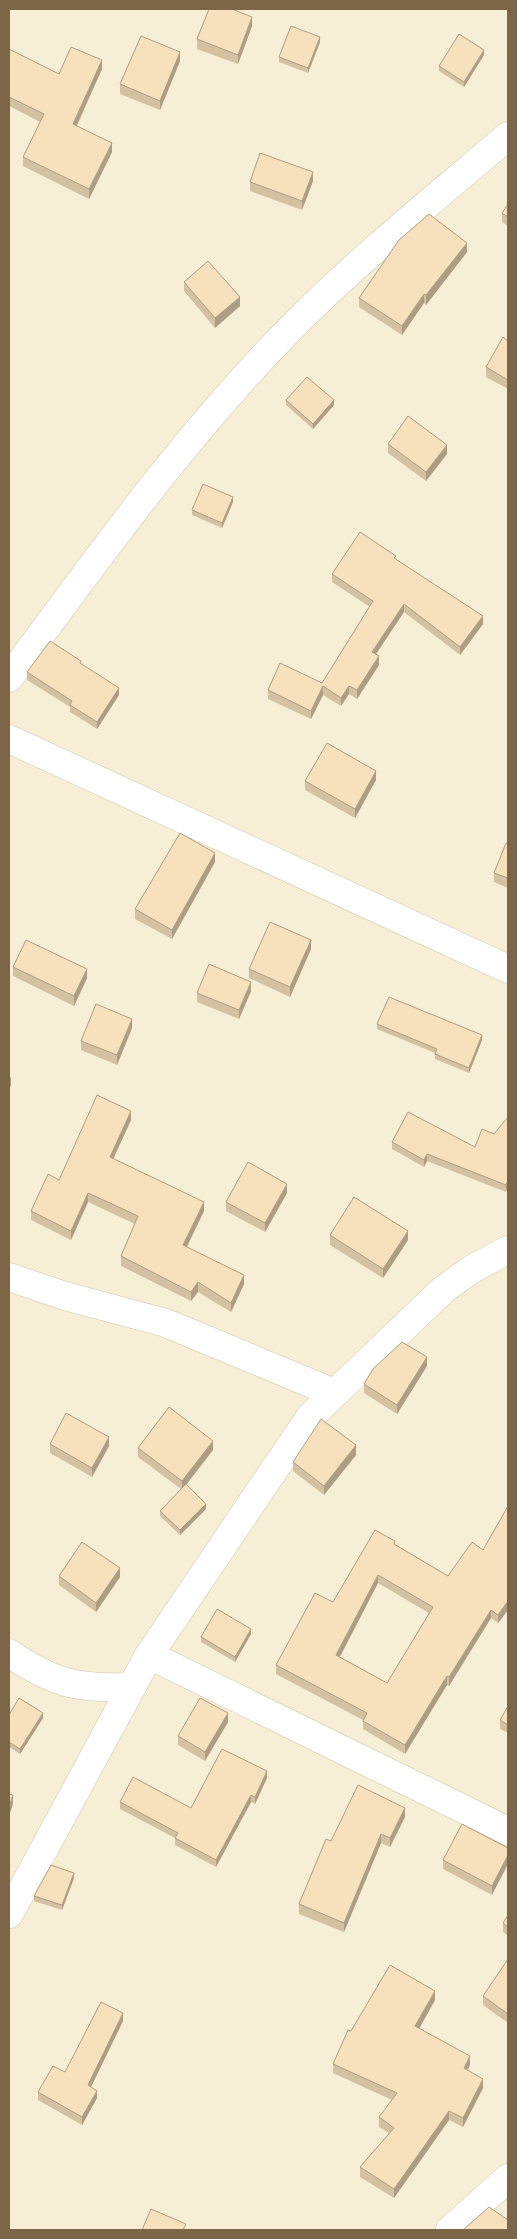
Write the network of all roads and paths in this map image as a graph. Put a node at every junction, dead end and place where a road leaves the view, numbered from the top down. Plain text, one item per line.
1 (508, 136) edge
2 (9, 678) edge
3 (9, 739) edge
4 (508, 969) edge
5 (508, 1250) edge
6 (9, 1277) edge
7 (334, 1393) junction
8 (9, 1653) edge
9 (149, 1655) junction
10 (132, 1687) junction
11 (508, 1831) edge
12 (9, 1914) edge
13 (508, 2178) edge
14 (450, 2230) edge

1 - 2 street
3 - 4 street
5 - 7 street
6 - 7 street
7 - 9 street
8 - 10 street
9 - 10 street
9 - 11 street
10 - 12 street
13 - 14 street

